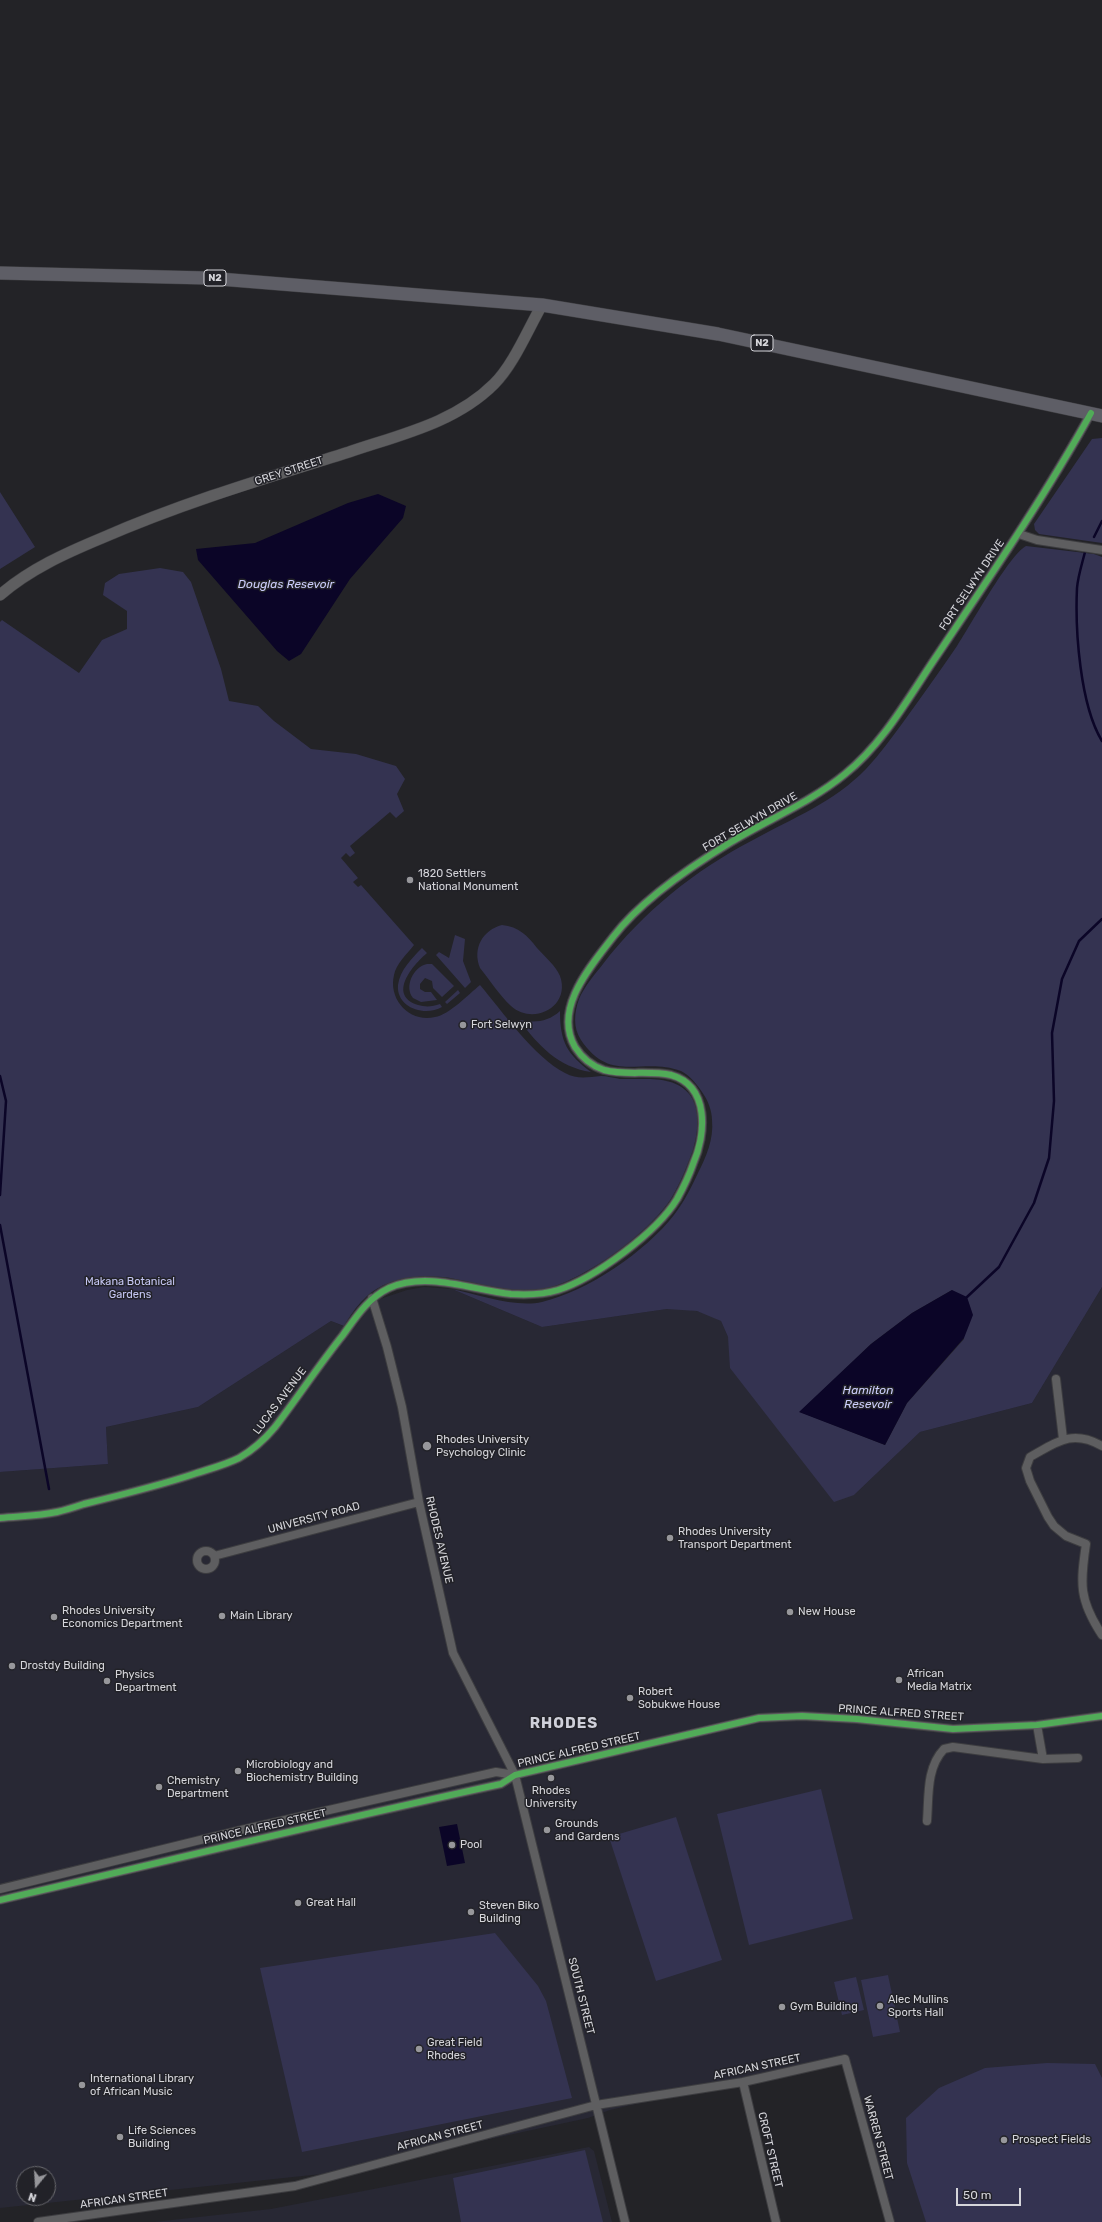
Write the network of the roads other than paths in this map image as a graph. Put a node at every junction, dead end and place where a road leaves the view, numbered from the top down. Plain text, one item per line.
1 (0, 273) edge
2 (542, 305) junction
3 (1096, 414) edge
4 (1019, 534) junction
5 (1102, 550) edge
6 (0, 595) edge
7 (453, 1283) joint
8 (372, 1298) junction
9 (1056, 1378) dead end
10 (1063, 1438) junction
11 (1102, 1446) edge
12 (419, 1502) junction
13 (0, 1518) edge
14 (214, 1556) dead end
15 (1102, 1635) edge
16 (1102, 1716) edge
17 (1037, 1725) junction
18 (1078, 1758) dead end
19 (1043, 1759) junction
20 (515, 1775) junction
21 (927, 1821) dead end
22 (0, 1889) edge
23 (0, 1900) edge
24 (845, 2059) joint
25 (743, 2082) junction
26 (596, 2106) junction
27 (38, 2222) edge
28 (625, 2222) edge
29 (776, 2222) edge
30 (890, 2222) edge

1 - 2 highway, N2
2 - 3 highway, N2
2 - 6 main road, GREY STREET
3 - 4 street, FORT SELWYN DRIVE
4 - 5 street
4 - 7 street, FORT SELWYN DRIVE
7 - 8 street, LUCAS AVENUE
8 - 12 street, RHODES AVENUE
8 - 13 street, LUCAS AVENUE
9 - 10 street
10 - 11 street
10 - 15 street
12 - 14 street, UNIVERSITY ROAD
12 - 20 street, RHODES AVENUE
16 - 17 street, PRINCE ALFRED STREET
17 - 19 street
17 - 20 street, PRINCE ALFRED STREET
18 - 19 street
19 - 21 street
20 - 22 street, PRINCE ALFRED STREET
20 - 23 street, PRINCE ALFRED STREET
20 - 26 street, SOUTH STREET
24 - 25 street, AFRICAN STREET
24 - 30 street, WARREN STREET
25 - 26 street, AFRICAN STREET
25 - 29 street, CROFT STREET
26 - 27 street, AFRICAN STREET
26 - 28 street, SOUTH STREET

